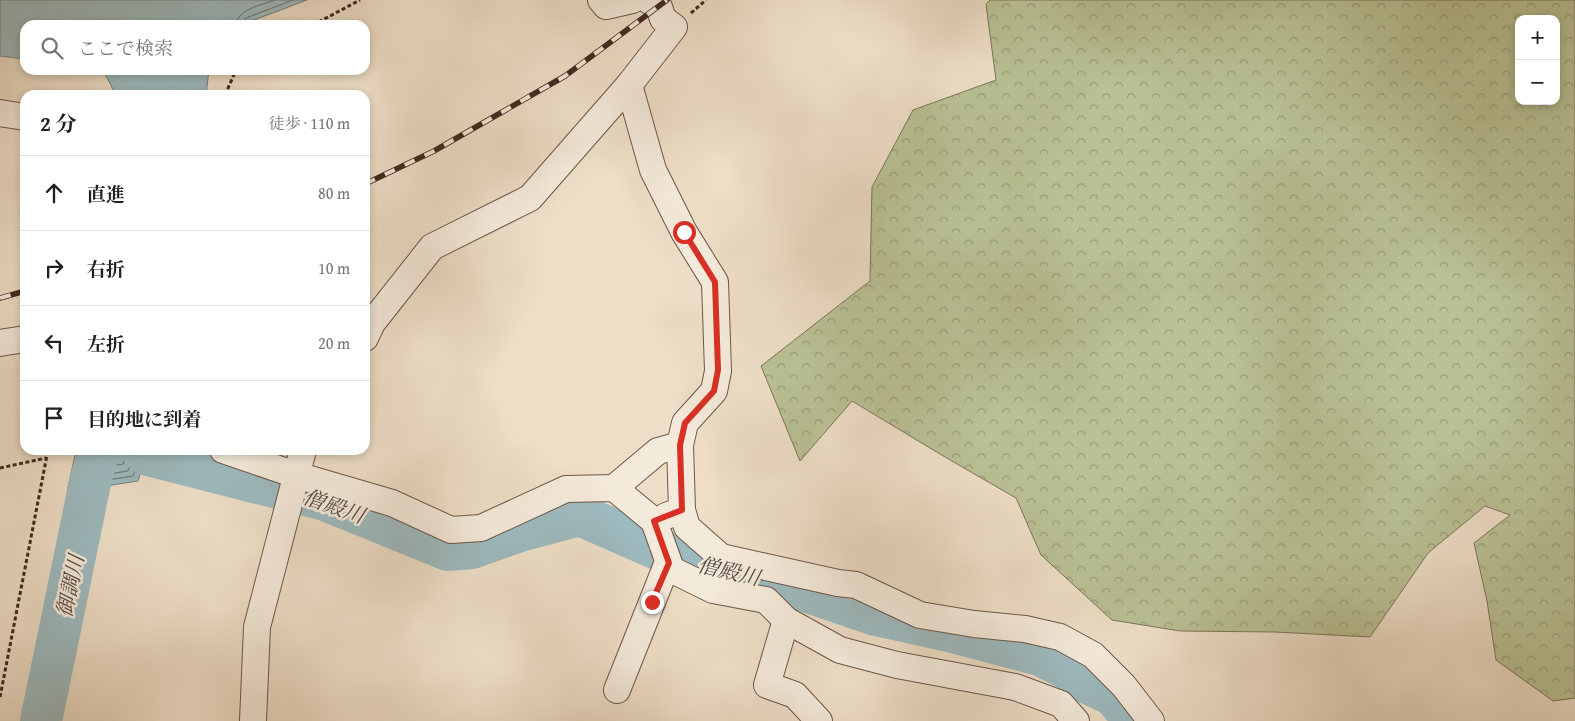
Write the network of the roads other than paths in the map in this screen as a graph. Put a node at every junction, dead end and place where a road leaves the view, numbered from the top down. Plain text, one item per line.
1 (601, 0) edge
2 (632, 0) edge
3 (648, 0) edge
4 (629, 85) junction
5 (0, 113) edge
6 (20, 116) edge
7 (370, 327) edge
8 (20, 340) edge
9 (0, 343) edge
10 (680, 445) junction
11 (238, 455) edge
12 (302, 455) edge
13 (296, 475) junction
14 (614, 488) junction
15 (682, 510) junction
16 (656, 527) junction
17 (667, 565) junction
18 (786, 620) junction
19 (617, 690) dead end
20 (253, 721) edge
21 (819, 721) edge
22 (1076, 721) edge
23 (1151, 721) edge

1 - 2 street
3 - 4 street
4 - 7 street
4 - 10 street
5 - 6 street
8 - 9 street
10 - 14 street
10 - 15 street
11 - 13 street
12 - 13 street
13 - 14 street
13 - 20 street
14 - 16 street
15 - 16 street
15 - 23 street
16 - 17 street
17 - 18 street
17 - 19 street
18 - 21 street
18 - 22 street

